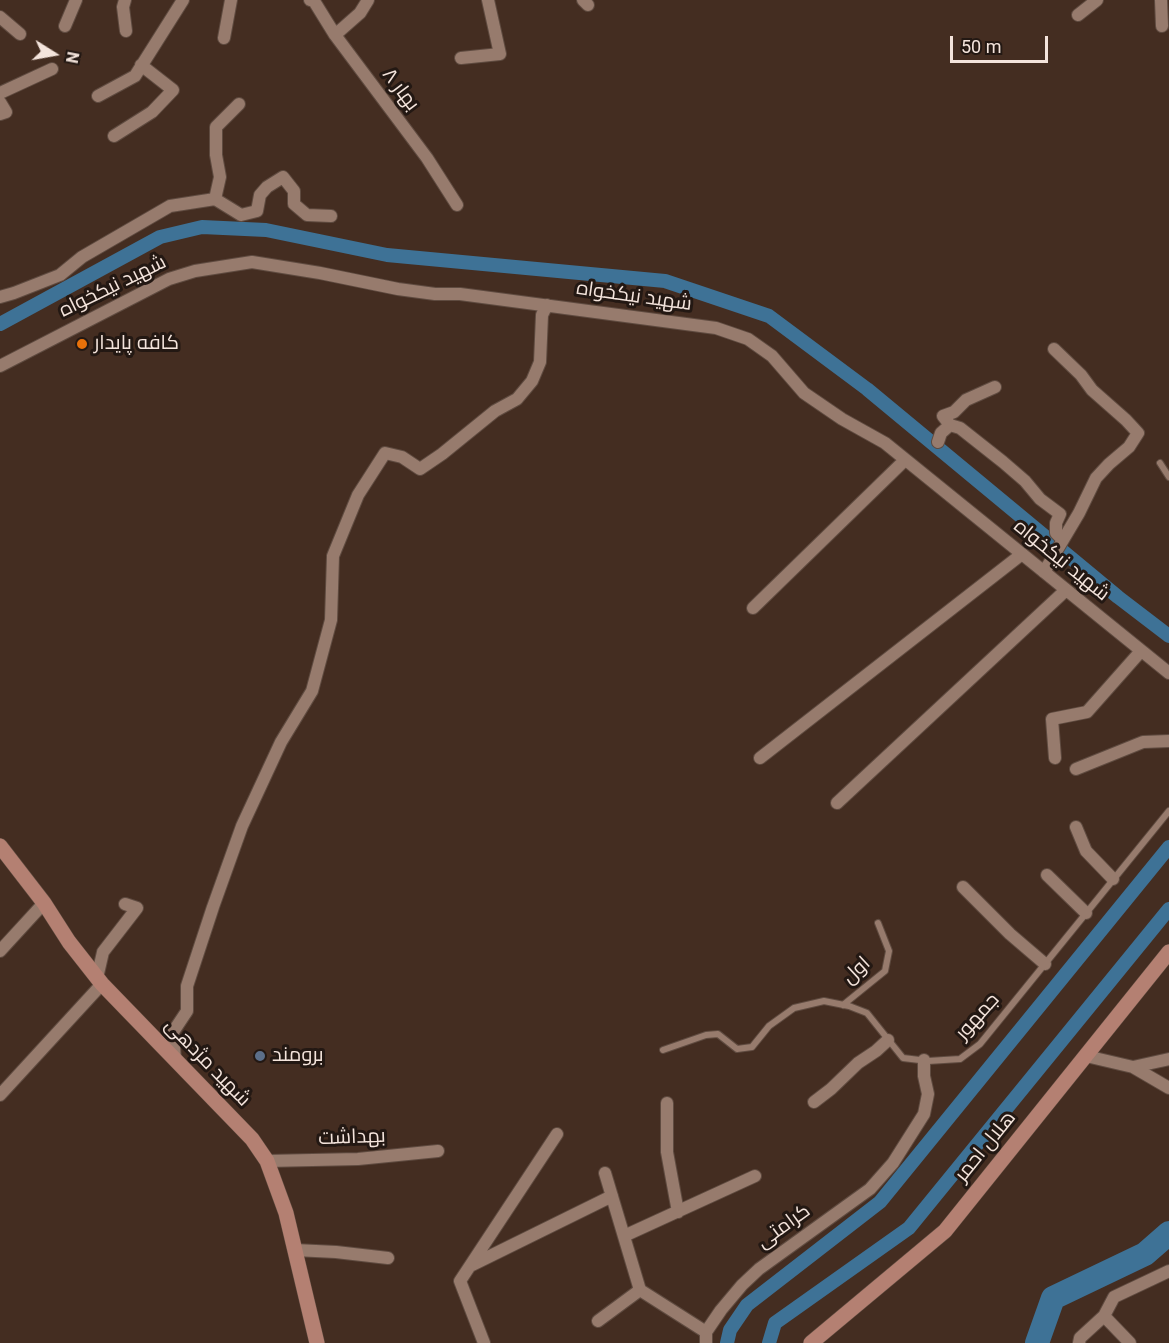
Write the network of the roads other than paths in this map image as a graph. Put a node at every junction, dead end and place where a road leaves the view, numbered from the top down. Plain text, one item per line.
1 (76, 0) edge
2 (125, 0) edge
3 (183, 0) edge
4 (231, 0) edge
5 (310, 0) edge
6 (368, 0) edge
7 (488, 0) edge
8 (1097, 0) edge
9 (1161, 0) edge
10 (1078, 15) dead end
11 (0, 17) edge
12 (66, 26) dead end
13 (1162, 26) dead end
14 (126, 31) dead end
15 (20, 34) dead end
16 (335, 35) junction
17 (224, 38) dead end
18 (461, 58) dead end
19 (141, 65) junction
20 (52, 69) dead end
21 (0, 93) edge
22 (99, 96) dead end
23 (0, 102) edge
24 (239, 104) dead end
25 (0, 114) edge
26 (114, 136) dead end
27 (215, 199) junction
28 (457, 205) dead end
29 (331, 216) dead end
30 (0, 297) edge
31 (546, 305) junction
32 (1054, 349) dead end
33 (0, 366) edge
34 (995, 387) dead end
35 (950, 425) junction
36 (938, 442) dead end
37 (905, 460) junction
38 (1160, 463) dead end
39 (1169, 477) edge
40 (1061, 545) junction
41 (1022, 554) junction
42 (1044, 572) junction
43 (1066, 590) junction
44 (753, 608) dead end
45 (1141, 651) junction
46 (1169, 674) edge
47 (1169, 741) edge
48 (760, 758) dead end
49 (1055, 758) dead end
50 (1076, 769) dead end
51 (837, 803) dead end
52 (1169, 811) edge
53 (1076, 827) dead end
54 (0, 846) edge
55 (1047, 875) dead end
56 (1113, 879) junction
57 (963, 887) dead end
58 (44, 903) junction
59 (125, 904) dead end
60 (1086, 913) junction
61 (878, 923) dead end
62 (0, 951) edge
63 (1169, 952) edge
64 (1045, 964) junction
65 (100, 981) junction
66 (843, 1005) junction
67 (888, 1040) junction
68 (663, 1050) dead end
69 (1086, 1056) junction
70 (1169, 1059) edge
71 (175, 1060) junction
72 (924, 1060) junction
73 (1133, 1066) junction
74 (1169, 1088) edge
75 (0, 1095) edge
76 (814, 1102) dead end
77 (667, 1103) dead end
78 (557, 1134) dead end
79 (438, 1150) dead end
80 (267, 1161) junction
81 (605, 1173) dead end
82 (755, 1176) dead end
83 (612, 1196) junction
84 (678, 1212) junction
85 (624, 1236) junction
86 (295, 1250) junction
87 (388, 1258) dead end
88 (471, 1265) junction
89 (1169, 1271) edge
90 (640, 1290) junction
91 (1104, 1316) junction
92 (598, 1321) dead end
93 (706, 1338) edge
94 (317, 1343) edge
95 (484, 1343) edge
96 (811, 1343) edge
97 (1079, 1343) edge
98 (1130, 1343) edge

1 - 12 street
2 - 14 street
3 - 19 street
4 - 17 street
5 - 16 street, بهار ۸
6 - 16 street
7 - 18 street
8 - 10 street
9 - 13 street
11 - 15 street
16 - 28 street, بهار ۸
19 - 22 street
19 - 26 street
20 - 21 street
23 - 25 street
24 - 27 street
27 - 29 street
27 - 30 street
31 - 33 street, شهید نیکخواه
31 - 37 street, شهید نیکخواه
31 - 71 street
32 - 40 street
34 - 35 street
35 - 36 street
35 - 40 street
37 - 41 street, شهید نیکخواه
37 - 44 street
38 - 39 lane
40 - 42 street
41 - 42 street, شهید نیکخواه
41 - 48 street
42 - 43 street, شهید نیکخواه
43 - 45 street, شهید نیکخواه
43 - 51 street
45 - 46 street, شهید نیکخواه
45 - 49 street
47 - 50 street
52 - 56 lane, جمهور
53 - 56 street
54 - 58 main road, شهید مژدهی
55 - 60 street
56 - 60 lane, جمهور
57 - 64 street
58 - 62 street
58 - 65 main road, شهید مژدهی
59 - 65 street
60 - 64 lane, جمهور
61 - 66 lane, اول
63 - 69 main road, هلال احمر
64 - 72 lane, جمهور
65 - 71 main road, شهید مژدهی
65 - 75 street
66 - 67 lane, جمهور
66 - 68 lane, جمهور
67 - 72 lane, جمهور
67 - 76 street
69 - 73 street
69 - 96 main road, هلال احمر
70 - 73 street
71 - 80 main road, شهید مژدهی
72 - 93 street, کرامتی
73 - 74 street
77 - 84 street
78 - 88 street
79 - 80 street, بهداشت
80 - 86 main road, شهید مژدهی
81 - 83 street
82 - 84 street
83 - 85 street
83 - 88 street
84 - 85 street
85 - 90 street
86 - 87 street
86 - 94 main road, شهید مژدهی
88 - 95 street
89 - 91 street
90 - 92 street
90 - 93 street
91 - 97 street
91 - 98 street

